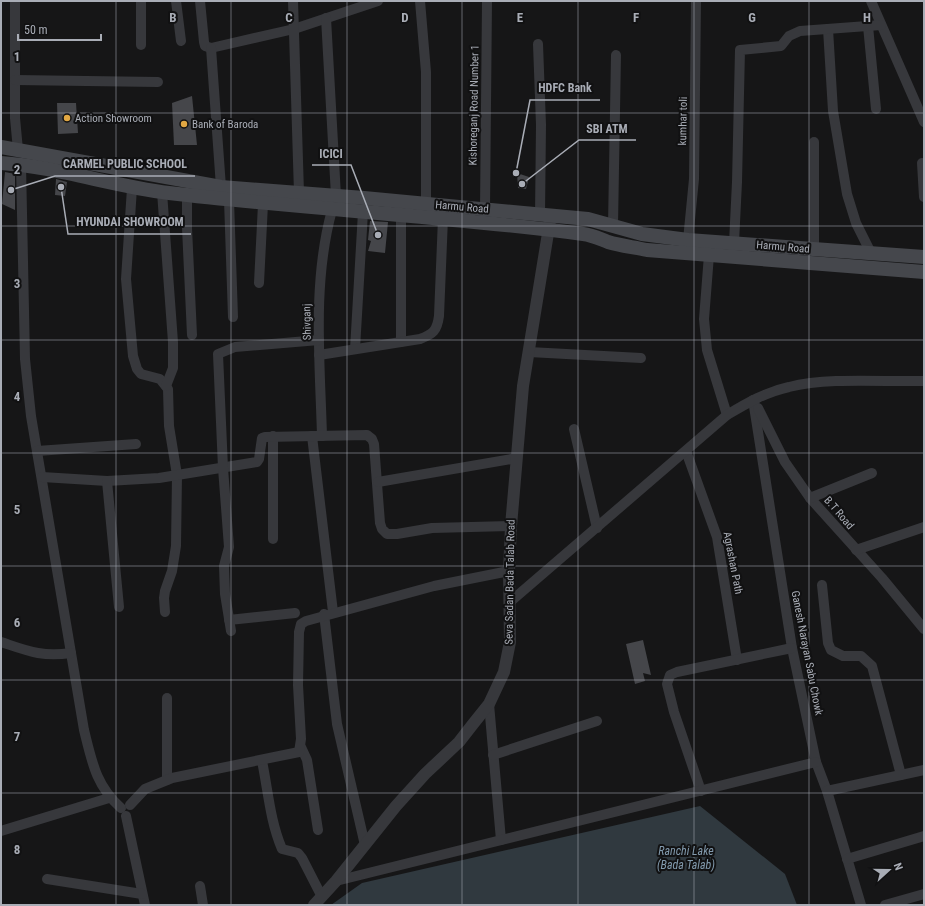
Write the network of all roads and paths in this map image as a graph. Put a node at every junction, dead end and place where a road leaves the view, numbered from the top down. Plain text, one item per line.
1 (15, 1) edge
2 (141, 1) edge
3 (176, 1) edge
4 (200, 1) edge
5 (293, 1) edge
6 (420, 1) edge
7 (487, 1) edge
8 (696, 1) edge
9 (871, 1) edge
10 (373, 2) edge
11 (326, 18) junction
12 (881, 25) junction
13 (868, 26) junction
14 (294, 29) junction
15 (828, 29) junction
16 (181, 41) dead end
17 (538, 44) dead end
18 (141, 45) dead end
19 (210, 48) junction
20 (616, 55) dead end
21 (15, 80) junction
22 (158, 82) dead end
23 (876, 109) dead end
24 (924, 122) edge
25 (814, 142) dead end
26 (1, 148) edge
27 (18, 150) junction
28 (1, 163) edge
29 (922, 163) dead end
30 (21, 164) junction
31 (221, 186) junction
32 (132, 188) junction
33 (162, 192) junction
34 (299, 193) junction
35 (188, 195) junction
36 (336, 196) junction
37 (924, 196) edge
38 (229, 200) junction
39 (263, 204) junction
40 (426, 204) junction
41 (485, 209) junction
42 (332, 210) junction
43 (363, 212) junction
44 (401, 215) junction
45 (545, 215) junction
46 (444, 218) junction
47 (613, 224) junction
48 (549, 231) junction
49 (688, 240) junction
50 (734, 243) junction
51 (814, 250) junction
52 (871, 253) junction
53 (709, 255) junction
54 (924, 257) edge
55 (924, 272) edge
56 (259, 283) dead end
57 (233, 317) dead end
58 (192, 336) dead end
59 (319, 340) junction
60 (402, 342) junction
61 (355, 349) junction
62 (529, 352) junction
63 (319, 355) junction
64 (641, 358) dead end
65 (924, 382) edge
66 (166, 386) junction
67 (753, 400) junction
68 (727, 415) junction
69 (574, 429) dead end
70 (273, 436) junction
71 (317, 436) junction
72 (136, 444) dead end
73 (37, 451) junction
74 (686, 451) junction
75 (517, 458) junction
76 (223, 468) junction
77 (872, 473) dead end
78 (177, 475) junction
79 (42, 477) junction
80 (107, 480) junction
81 (378, 482) junction
82 (810, 498) junction
83 (511, 526) junction
84 (924, 527) edge
85 (597, 528) junction
86 (273, 539) dead end
87 (856, 550) junction
88 (509, 572) junction
89 (822, 585) dead end
90 (510, 602) junction
91 (119, 607) dead end
92 (166, 612) dead end
93 (329, 613) junction
94 (295, 614) dead end
95 (229, 620) junction
96 (924, 629) edge
97 (231, 631) dead end
98 (1, 642) edge
99 (792, 648) junction
100 (71, 653) junction
101 (737, 660) junction
102 (167, 698) dead end
103 (488, 704) junction
104 (597, 721) dead end
105 (301, 747) junction
106 (494, 755) junction
107 (262, 761) junction
108 (816, 762) junction
109 (924, 770) edge
110 (901, 775) junction
111 (167, 780) junction
112 (701, 790) junction
113 (827, 790) junction
114 (109, 798) junction
115 (126, 810) junction
116 (318, 830) dead end
117 (1, 831) edge
118 (924, 836) edge
119 (501, 840) junction
120 (365, 846) junction
121 (847, 859) junction
122 (47, 879) dead end
123 (336, 882) junction
124 (200, 886) dead end
125 (142, 894) junction
126 (924, 894) edge
127 (318, 901) edge
128 (145, 905) edge
129 (202, 905) edge
130 (861, 905) edge
131 (885, 905) edge

1 - 21 street
2 - 18 street
3 - 16 street
4 - 19 street
5 - 14 street
6 - 40 street
7 - 41 street, Kishoreganj Road Number 1
8 - 49 street, kumhar toli
9 - 12 street
10 - 11 street
11 - 14 street
11 - 36 street
12 - 13 street
12 - 24 street
13 - 15 street
13 - 23 street
14 - 19 street
14 - 34 street
15 - 50 street
15 - 52 street
17 - 45 street
19 - 31 street
20 - 47 street
21 - 22 street
21 - 27 street
25 - 51 street
26 - 27 main road, Harmu Road
27 - 31 main road, Harmu Road
28 - 30 main road, Harmu Road
29 - 37 street
30 - 32 main road, Harmu Road
30 - 73 street
31 - 34 main road, Harmu Road
32 - 33 main road, Harmu Road
32 - 66 street
33 - 35 main road, Harmu Road
33 - 66 street
34 - 36 main road, Harmu Road
35 - 38 main road, Harmu Road
35 - 58 street
36 - 40 main road, Harmu Road
38 - 39 main road, Harmu Road
38 - 57 street
39 - 42 main road, Harmu Road
39 - 56 street
40 - 41 main road, Harmu Road
41 - 45 main road, Harmu Road
42 - 43 main road, Harmu Road
42 - 59 street, Shivganj
43 - 44 main road, Harmu Road
43 - 61 street
44 - 46 main road, Harmu Road
44 - 60 street
45 - 47 main road, Harmu Road
45 - 48 street, Seva Sadan Bada Talab Road
46 - 48 main road, Harmu Road
46 - 60 street
47 - 49 main road, Harmu Road
48 - 53 main road, Harmu Road
48 - 62 street, Seva Sadan Bada Talab Road
49 - 50 main road, Harmu Road
50 - 51 main road, Harmu Road
51 - 52 main road, Harmu Road
52 - 54 main road, Harmu Road
53 - 55 main road, Harmu Road
53 - 68 street
59 - 63 street, Shivganj
59 - 76 street
60 - 61 street
61 - 63 street
62 - 64 street
62 - 75 street, Seva Sadan Bada Talab Road
63 - 71 street, Shivganj
65 - 67 street
66 - 78 street
67 - 68 street
67 - 82 street, B.T Road
67 - 99 street, Ganesh Narayan Sabu Chowk
68 - 74 street
69 - 85 street
70 - 71 street
70 - 76 street
70 - 86 street
71 - 81 street
71 - 93 street, Shivganj
72 - 73 street
73 - 79 street
74 - 85 street
74 - 101 street, Agrashan Path
75 - 81 street
75 - 83 street, Seva Sadan Bada Talab Road
76 - 78 street
76 - 95 street
77 - 82 street
78 - 80 street
78 - 92 street
79 - 80 street
79 - 100 street
80 - 91 street
81 - 83 street
82 - 87 street, B.T Road
83 - 88 street, Seva Sadan Bada Talab Road
84 - 87 street
85 - 90 street
87 - 96 street, B.T Road
88 - 90 street, Seva Sadan Bada Talab Road
88 - 93 street
89 - 110 street
90 - 103 street, Seva Sadan Bada Talab Road
93 - 105 street
93 - 120 street, Shivganj
94 - 95 street
95 - 97 street
98 - 100 street
99 - 101 street
99 - 108 street, Ganesh Narayan Sabu Chowk
100 - 114 street
101 - 112 street
102 - 111 street
103 - 106 street
103 - 120 street, Seva Sadan Bada Talab Road
104 - 106 street
105 - 107 street
105 - 116 street
106 - 119 street
107 - 111 street
107 - 127 street
108 - 112 street
108 - 113 street, Ganesh Narayan Sabu Chowk
109 - 110 street
110 - 113 street
111 - 115 street
112 - 119 street
113 - 121 street, Ganesh Narayan Sabu Chowk
114 - 115 street
114 - 117 street
115 - 125 street
118 - 121 street
119 - 123 street
120 - 123 street, Seva Sadan Bada Talab Road
121 - 130 street, Ganesh Narayan Sabu Chowk
122 - 125 street
123 - 127 street, Seva Sadan Bada Talab Road
124 - 129 street
125 - 128 street
126 - 131 street

